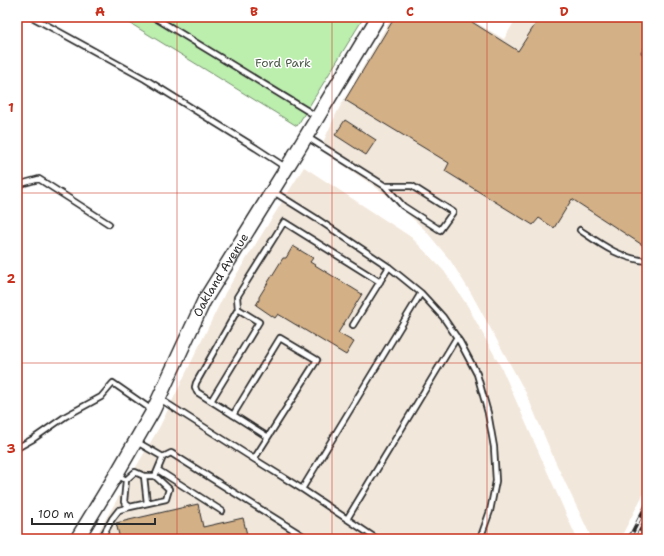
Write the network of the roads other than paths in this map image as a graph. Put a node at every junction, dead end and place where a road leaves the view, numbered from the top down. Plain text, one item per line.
1 (32, 17) edge
2 (154, 17) edge
3 (378, 17) edge
4 (317, 117) junction
5 (306, 136) junction
6 (287, 168) junction
7 (17, 185) edge
8 (385, 186) junction
9 (272, 191) junction
10 (109, 224) dead end
11 (580, 230) dead end
12 (647, 261) edge
13 (389, 267) junction
14 (380, 282) junction
15 (420, 293) junction
16 (238, 309) junction
17 (353, 325) dead end
18 (457, 336) junction
19 (160, 399) junction
20 (211, 401) junction
21 (153, 411) junction
22 (234, 415) junction
23 (268, 437) junction
24 (135, 441) junction
25 (17, 448) edge
26 (164, 457) junction
27 (254, 459) junction
28 (158, 470) junction
29 (144, 476) junction
30 (155, 476) junction
31 (121, 478) junction
32 (302, 489) junction
33 (147, 503) junction
34 (130, 507) junction
35 (222, 511) dead end
36 (347, 519) junction
37 (77, 539) edge
38 (100, 539) edge
39 (308, 539) edge
40 (377, 539) edge
41 (480, 539) edge

1 - 6 lane
2 - 4 lane
3 - 4 street, Oakland Avenue
4 - 5 street, Oakland Avenue
5 - 6 street, Oakland Avenue
5 - 8 lane
6 - 9 street, Oakland Avenue
7 - 10 lane
8 - 8 lane
9 - 13 lane
9 - 19 street, Oakland Avenue
11 - 12 lane
13 - 14 lane
13 - 15 lane
14 - 16 lane
14 - 17 lane
15 - 18 lane
15 - 32 lane
16 - 20 lane
16 - 20 lane
18 - 36 lane
18 - 41 lane
19 - 21 street, Oakland Avenue
19 - 27 lane
20 - 22 lane
21 - 24 street, Oakland Avenue
21 - 25 lane
22 - 23 lane
22 - 23 lane
23 - 27 lane
24 - 26 lane
24 - 31 street, Oakland Avenue
26 - 28 lane
26 - 39 lane
27 - 32 lane
28 - 30 lane
28 - 35 lane
29 - 30 lane
29 - 31 lane
29 - 33 lane
30 - 33 lane
31 - 34 lane
31 - 37 street, Oakland Avenue
32 - 36 lane
33 - 34 lane
34 - 38 lane
36 - 40 lane

